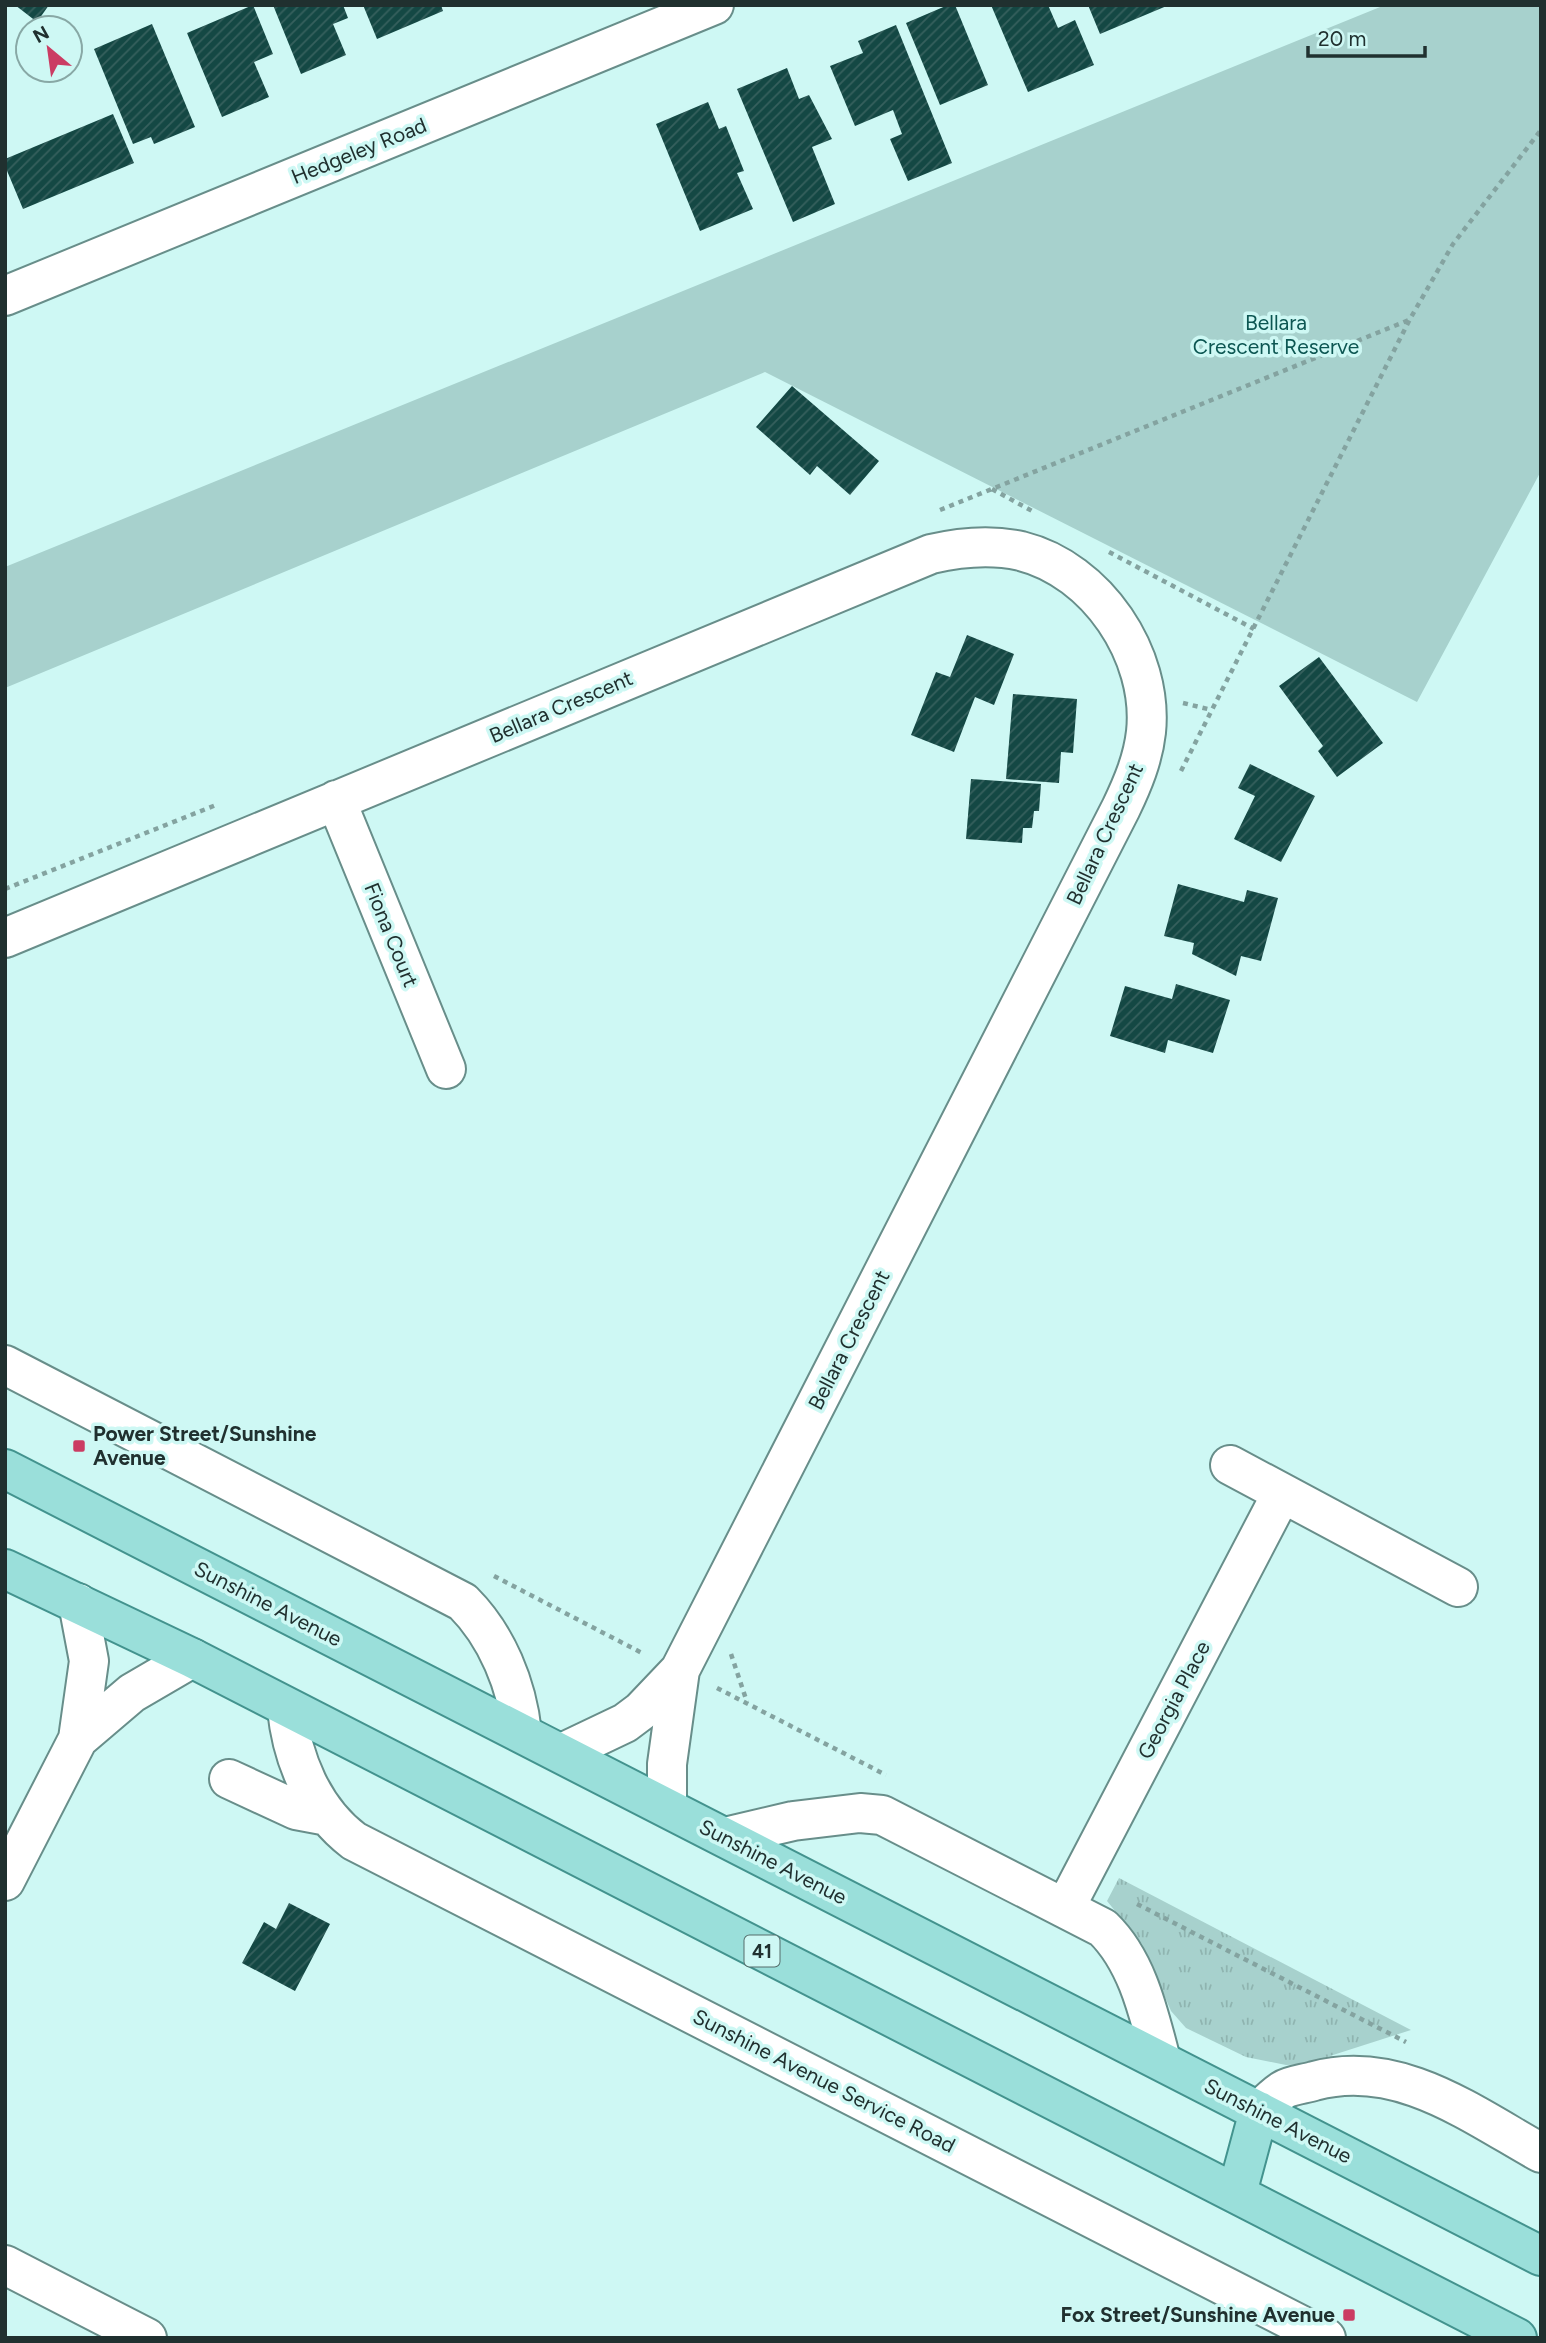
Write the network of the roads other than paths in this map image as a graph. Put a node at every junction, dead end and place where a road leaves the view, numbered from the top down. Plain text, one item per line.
1 (714, 5) edge
2 (5, 296) edge
3 (336, 800) junction
4 (5, 938) edge
5 (446, 1069) dead end
6 (5, 1365) edge
7 (1230, 1465) dead end
8 (5, 1469) edge
9 (1282, 1493) junction
10 (6, 1571) edge
11 (1458, 1587) dead end
12 (78, 1603) junction
13 (192, 1658) junction
14 (680, 1670) junction
15 (287, 1709) junction
16 (522, 1733) junction
17 (78, 1740) junction
18 (562, 1753) junction
19 (229, 1779) dead end
20 (667, 1807) junction
21 (328, 1816) junction
22 (725, 1837) junction
23 (5, 1881) edge
24 (1071, 1896) junction
25 (1161, 2060) junction
26 (1259, 2111) junction
27 (1541, 2153) edge
28 (1237, 2193) junction
29 (1541, 2256) edge
30 (5, 2265) edge
31 (147, 2338) edge
32 (1326, 2338) edge
33 (1517, 2338) edge

1 - 2 street, Hedgeley Road
3 - 4 street, Bellara Crescent
3 - 5 street, Fiona Court
3 - 14 street, Bellara Crescent
6 - 16 street
7 - 9 street
8 - 16 main road, Sunshine Avenue
9 - 11 street
9 - 24 street, Georgia Place
10 - 12 main road, 41
12 - 13 main road, 41
12 - 17 street
13 - 15 main road, 41
13 - 17 street
14 - 18 street
14 - 20 street
15 - 21 street, Sunshine Avenue Service Road
15 - 28 main road, 41
16 - 18 main road, Sunshine Avenue
17 - 23 street
18 - 20 main road, Sunshine Avenue
19 - 21 street
20 - 22 main road, Sunshine Avenue
21 - 32 street, Sunshine Avenue Service Road
22 - 24 street
22 - 25 main road, Sunshine Avenue
24 - 25 street
25 - 26 main road, Sunshine Avenue
26 - 27 street
26 - 28 main road
26 - 29 main road, Sunshine Avenue
28 - 33 main road, 41
30 - 31 street

